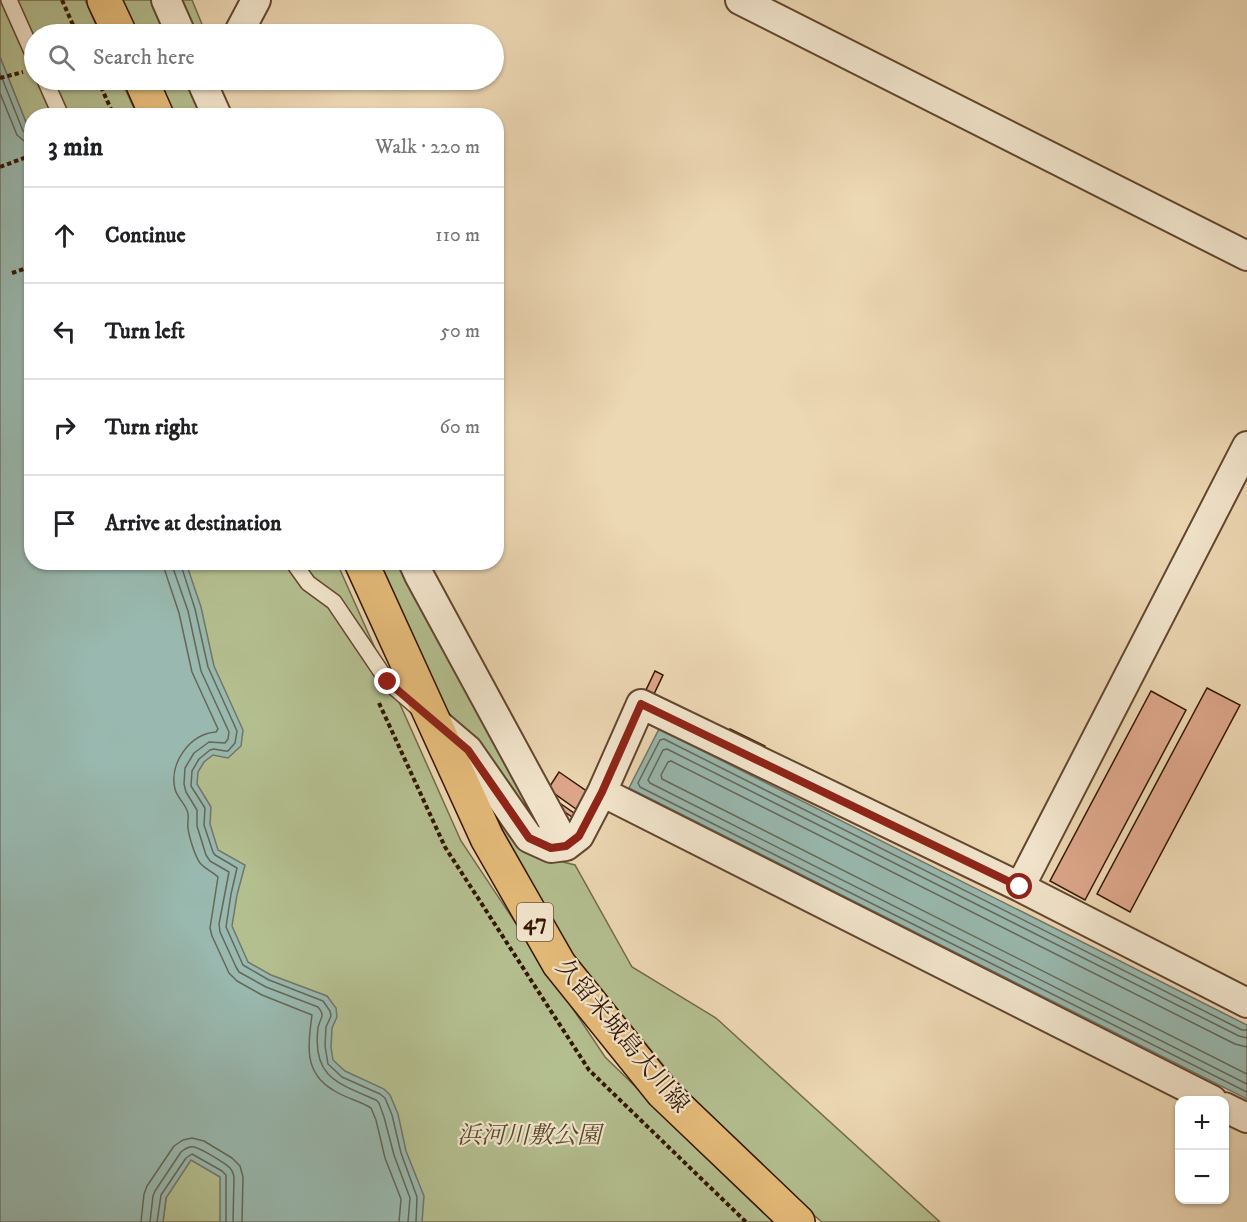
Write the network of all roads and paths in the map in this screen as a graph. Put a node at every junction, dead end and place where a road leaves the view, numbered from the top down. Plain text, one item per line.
1 (9, 0) edge
2 (62, 0) edge
3 (104, 0) edge
4 (166, 0) edge
5 (256, 0) edge
6 (740, 0) edge
7 (73, 24) edge
8 (115, 24) edge
9 (177, 24) edge
10 (243, 24) edge
11 (24, 34) edge
12 (24, 72) dead end
13 (0, 78) edge
14 (49, 90) edge
15 (102, 90) edge
16 (145, 90) edge
17 (209, 90) edge
18 (57, 108) edge
19 (110, 108) edge
20 (153, 108) edge
21 (215, 108) edge
22 (24, 158) edge
23 (0, 166) edge
24 (1247, 256) edge
25 (24, 269) edge
26 (12, 273) dead end
27 (1247, 446) edge
28 (299, 570) edge
29 (365, 570) edge
30 (417, 570) edge
31 (434, 721) junction
32 (602, 792) junction
33 (566, 846) junction
34 (1020, 887) junction
35 (1247, 1003) edge
36 (1202, 1096) edge
37 (1229, 1109) edge
38 (1247, 1118) edge
39 (798, 1222) edge

1 - 11 lane
2 - 7 path
3 - 8 main road
4 - 9 street
5 - 10 street
6 - 24 street
12 - 13 path
14 - 18 lane
15 - 19 path
16 - 20 main road
17 - 21 street
22 - 23 path
25 - 26 path
27 - 34 street
28 - 31 lane
29 - 31 main road, 久留米城島大川線 / 47
30 - 33 street
31 - 33 street
31 - 39 main road, 久留米城島大川線 / 47
32 - 33 street
32 - 34 street
32 - 36 street
34 - 35 street
37 - 38 street

